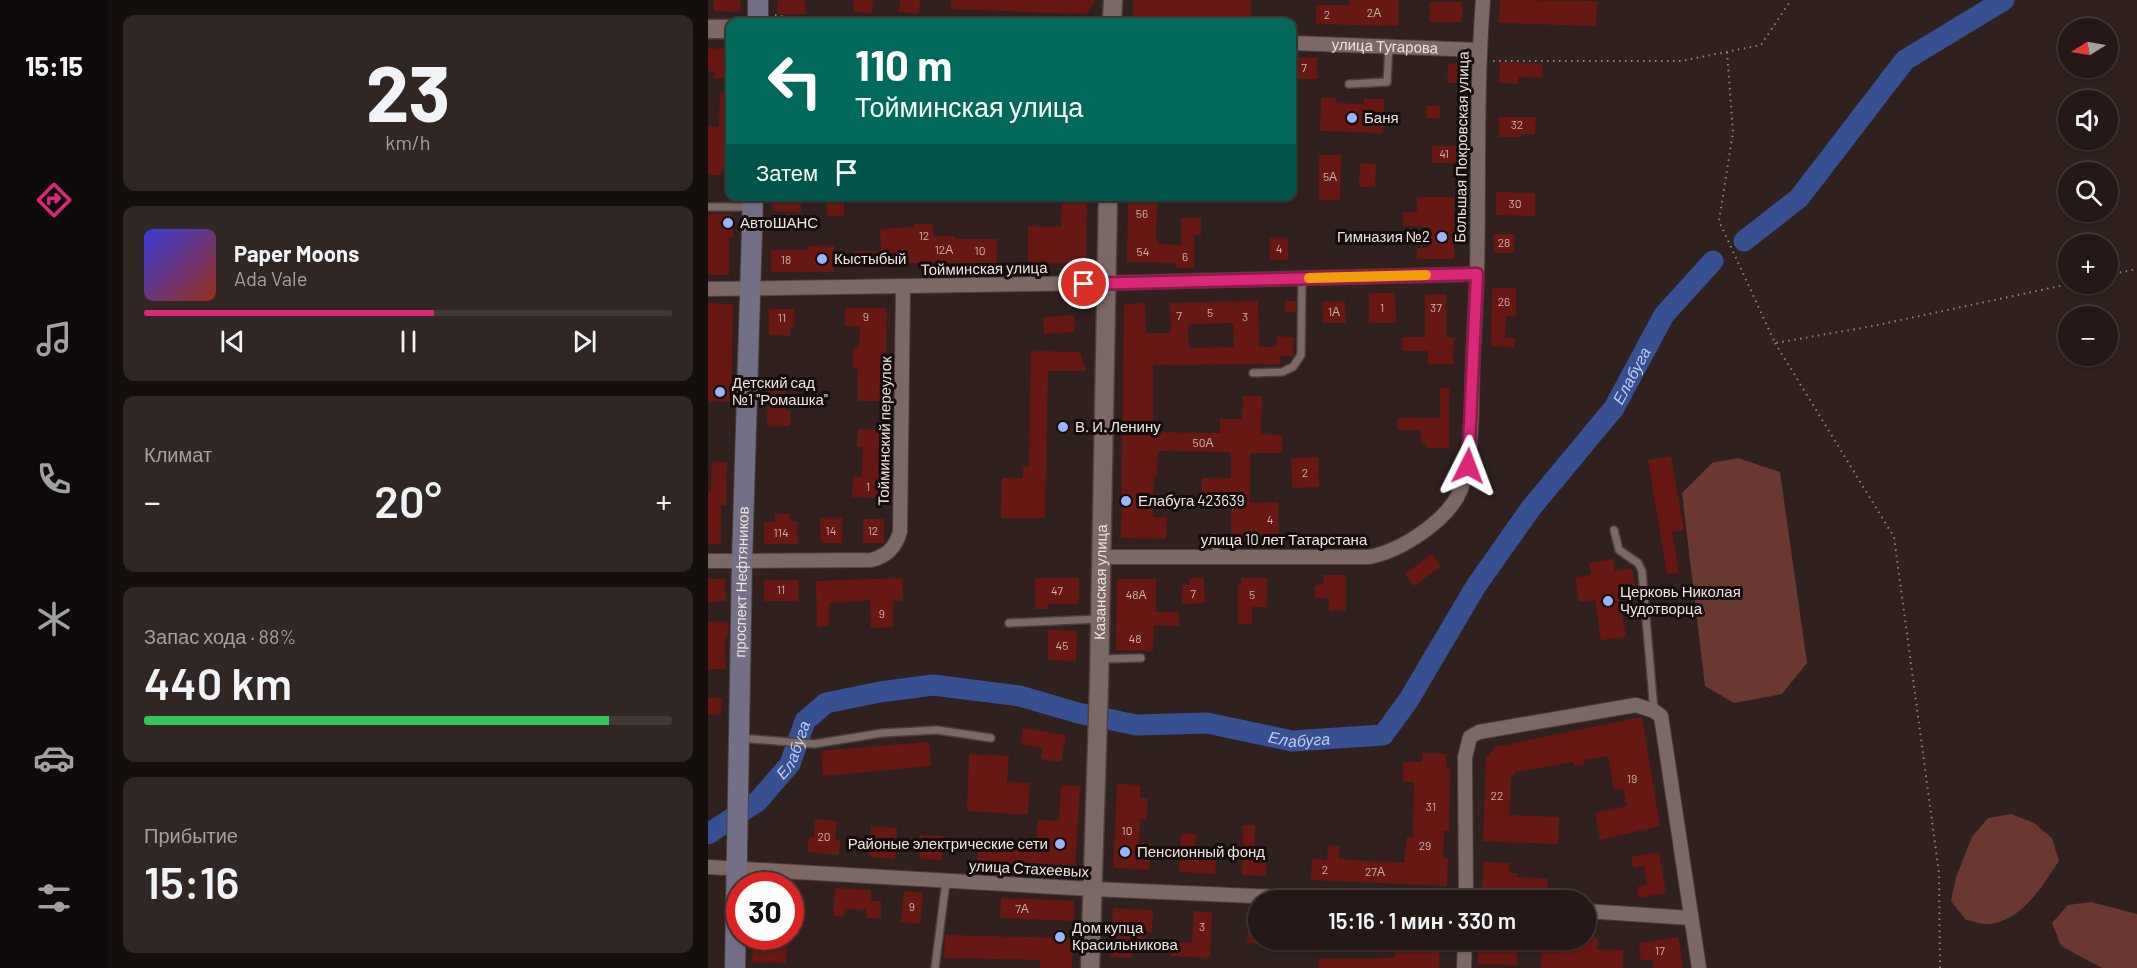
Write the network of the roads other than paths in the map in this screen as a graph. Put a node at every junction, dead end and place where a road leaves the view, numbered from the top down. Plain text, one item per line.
1 (1113, 0) edge
2 (1483, 0) edge
3 (1112, 18) edge
4 (708, 28) edge
5 (726, 29) edge
6 (1296, 43) edge
7 (1389, 46) junction
8 (1479, 55) junction
9 (1349, 84) dead end
10 (1108, 201) edge
11 (753, 202) edge
12 (708, 207) edge
13 (1477, 274) junction
14 (1302, 278) junction
15 (1106, 283) junction
16 (903, 287) junction
17 (749, 288) junction
18 (708, 289) edge
19 (1252, 373) dead end
20 (1465, 474) joint
21 (1614, 530) dead end
22 (1215, 538) dead end
23 (1101, 557) junction
24 (1218, 557) junction
25 (708, 561) edge
26 (742, 561) junction
27 (1100, 619) junction
28 (1009, 623) dead end
29 (1141, 658) dead end
30 (1100, 659) junction
31 (1654, 711) junction
32 (991, 738) dead end
33 (740, 746) junction
34 (708, 867) edge
35 (736, 868) junction
36 (946, 881) junction
37 (1092, 890) junction
38 (1466, 890) edge
39 (1248, 896) edge
40 (1596, 912) edge
41 (1690, 918) junction
42 (1465, 950) edge
43 (735, 968) edge
44 (935, 968) edge
45 (1090, 968) edge
46 (1464, 968) edge
47 (1699, 968) edge

1 - 3 street
2 - 8 street, Большая Покровская улица
4 - 5 street
6 - 7 street, улица Тугарова
7 - 8 street, улица Тугарова
7 - 9 lane
8 - 13 street, Большая Покровская улица
10 - 15 street, Казанская улица
11 - 12 lane
11 - 17 main road, проспект Нефтяников
13 - 14 street, Тойминская улица
13 - 20 street, Большая Покровская улица
14 - 15 street, Тойминская улица
14 - 19 lane
15 - 16 street, Тойминская улица
15 - 23 street, Казанская улица
16 - 17 street, Тойминская улица
16 - 26 street, Тойминский переулок
17 - 18 street, Тойминская улица
17 - 26 main road, проспект Нефтяников
20 - 24 street, улица 10 лет Татарстана
21 - 31 lane
22 - 24 lane
23 - 24 street, улица 10 лет Татарстана
23 - 27 street, Казанская улица
25 - 26 street
26 - 33 main road, проспект Нефтяников
27 - 28 lane
27 - 30 street, Казанская улица
29 - 30 lane
30 - 37 street, Казанская улица
31 - 38 street
31 - 41 street
32 - 33 lane
33 - 35 main road, проспект Нефтяников
34 - 35 street, улица Стахеевых
35 - 36 street, улица Стахеевых
35 - 43 main road, проспект Нефтяников
36 - 37 street, улица Стахеевых
36 - 44 lane
37 - 39 street, улица Стахеевых
37 - 45 street, Казанская улица
40 - 41 street
41 - 47 street
42 - 46 street

